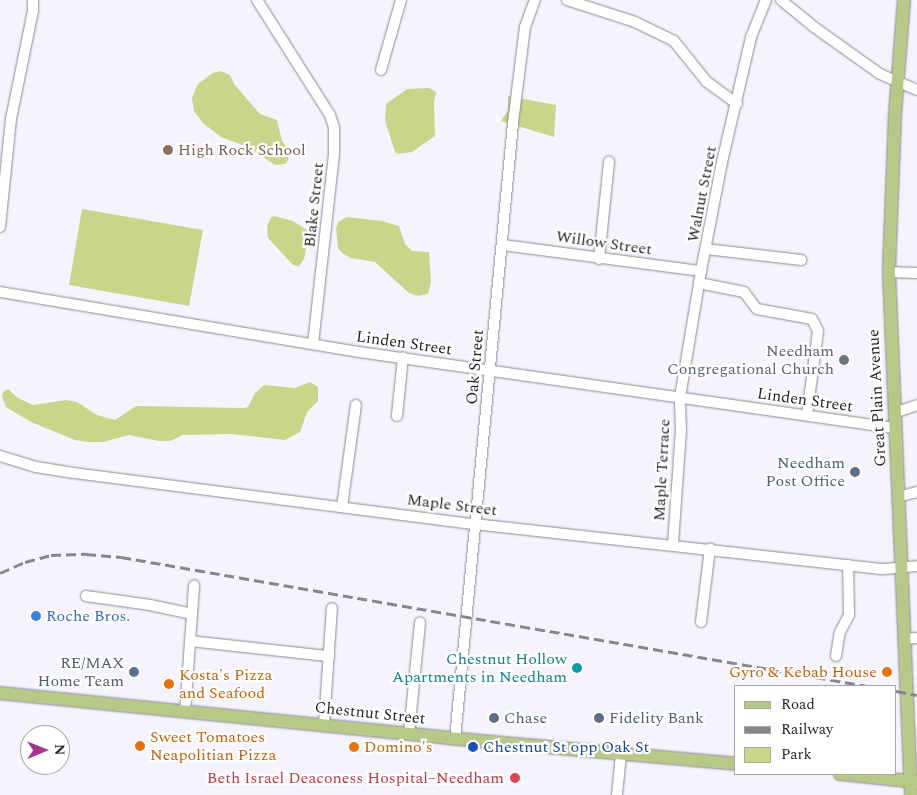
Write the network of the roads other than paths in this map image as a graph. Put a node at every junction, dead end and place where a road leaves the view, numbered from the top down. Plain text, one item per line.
1 (33, 0) edge
2 (257, 0) edge
3 (401, 0) edge
4 (535, 0) edge
5 (567, 0) edge
6 (766, 0) edge
7 (781, 0) edge
8 (904, 0) edge
9 (381, 70) dead end
10 (898, 83) junction
11 (917, 90) edge
12 (737, 104) junction
13 (609, 162) dead end
14 (0, 227) edge
15 (503, 244) junction
16 (706, 249) junction
17 (600, 259) junction
18 (801, 260) dead end
19 (701, 271) junction
20 (889, 272) junction
21 (917, 273) edge
22 (699, 283) junction
23 (0, 292) edge
24 (313, 344) junction
25 (403, 357) junction
26 (491, 370) junction
27 (680, 397) junction
28 (356, 405) dead end
29 (917, 405) edge
30 (894, 414) junction
31 (808, 415) junction
32 (397, 416) dead end
33 (894, 428) junction
34 (0, 456) edge
35 (917, 492) edge
36 (898, 497) junction
37 (342, 507) junction
38 (474, 524) junction
39 (673, 544) junction
40 (710, 549) junction
41 (848, 565) junction
42 (917, 566) edge
43 (902, 569) junction
44 (194, 585) dead end
45 (86, 596) dead end
46 (332, 608) dead end
47 (192, 614) junction
48 (702, 622) dead end
49 (420, 623) dead end
50 (911, 638) edge
51 (190, 641) junction
52 (330, 656) junction
53 (836, 656) dead end
54 (0, 693) edge
55 (185, 712) junction
56 (324, 724) junction
57 (409, 733) junction
58 (455, 739) junction
59 (621, 754) junction
60 (734, 764) edge
61 (849, 775) edge
62 (914, 782) edge
63 (617, 795) edge
64 (911, 795) edge

1 - 14 street
2 - 24 street, Blake Street
3 - 9 street
4 - 15 street, Oak Street
5 - 12 street
6 - 12 street, Walnut Street
7 - 10 street
8 - 10 main road, Great Plain Avenue
10 - 11 street
10 - 20 main road, Great Plain Avenue
12 - 16 street, Walnut Street
13 - 17 street
15 - 17 street, Willow Street
15 - 26 street, Oak Street
16 - 18 street
16 - 19 street, Walnut Street
17 - 19 street, Willow Street
19 - 22 street, Walnut Street
20 - 21 street
20 - 30 main road, Great Plain Avenue
22 - 27 street, Walnut Street
22 - 31 street
23 - 24 street, Linden Street
24 - 25 street, Linden Street
25 - 26 street, Linden Street
25 - 32 street
26 - 27 street, Linden Street
26 - 38 street, Oak Street
27 - 31 street, Linden Street
27 - 39 street, Maple Terrace
28 - 37 street
29 - 30 street
30 - 33 main road, Great Plain Avenue
31 - 33 street, Linden Street
33 - 36 main road, Great Plain Avenue
34 - 37 street, Maple Street
35 - 36 street
36 - 43 main road, Great Plain Avenue
37 - 38 street, Maple Street
38 - 39 street, Maple Street
38 - 58 street, Oak Street
39 - 40 street, Maple Street
40 - 41 street, Maple Street
40 - 48 street
41 - 43 street, Maple Street
41 - 53 street
42 - 43 street, Maple Street
43 - 50 main road, Great Plain Avenue
44 - 47 street
45 - 47 street
46 - 52 street
47 - 51 street
49 - 57 street
50 - 62 main road, Great Plain Avenue
51 - 52 street
51 - 55 street
52 - 56 street
54 - 55 main road, Chestnut Street
55 - 56 main road, Chestnut Street
56 - 57 main road, Chestnut Street
57 - 58 main road, Chestnut Street
58 - 59 main road, Chestnut Street
59 - 60 main road, Chestnut Street
59 - 63 street
61 - 62 main road
62 - 64 main road, Great Plain Avenue

